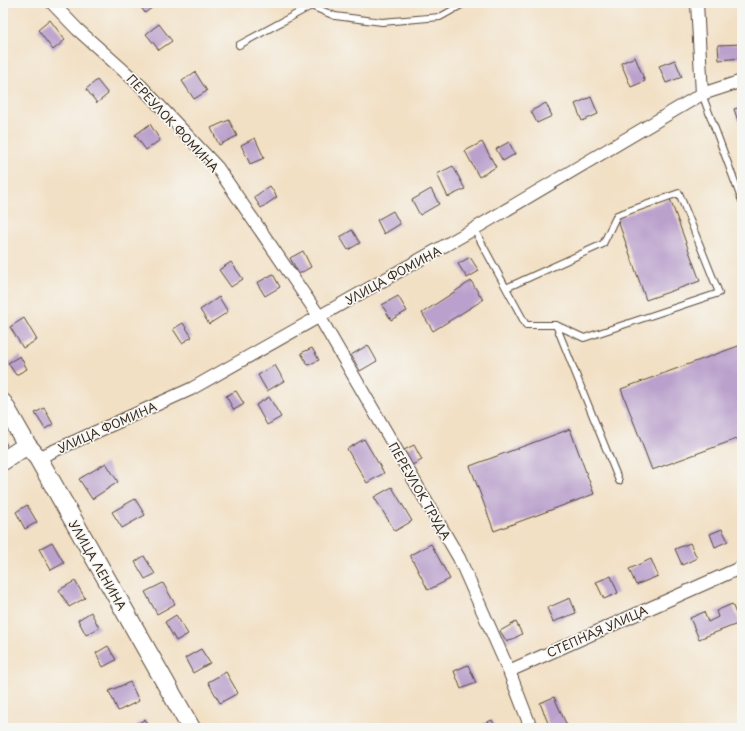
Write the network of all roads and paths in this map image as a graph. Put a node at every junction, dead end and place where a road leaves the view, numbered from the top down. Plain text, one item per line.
1 (52, 3) edge
2 (465, 3) edge
3 (697, 3) edge
4 (239, 45) dead end
5 (742, 81) edge
6 (702, 94) junction
7 (742, 200) edge
8 (474, 229) junction
9 (506, 288) junction
10 (319, 316) junction
11 (556, 325) junction
12 (3, 403) edge
13 (32, 451) junction
14 (3, 461) edge
15 (619, 481) dead end
16 (742, 567) edge
17 (508, 671) junction
18 (191, 728) edge
19 (531, 728) edge

1 - 10 street, ПЕРЕУЛОК ФОМИНА
2 - 4 lane
3 - 6 street
5 - 6 street, УЛИЦА ФОМИНА
6 - 7 lane
6 - 8 street, УЛИЦА ФОМИНА
8 - 9 lane
8 - 10 street, УЛИЦА ФОМИНА
9 - 11 lane
9 - 11 lane
10 - 13 street, УЛИЦА ФОМИНА
10 - 17 street, ПЕРЕУЛОК ТРУДА
11 - 15 lane
12 - 13 street, УЛИЦА ЛЕНИНА
13 - 14 street, УЛИЦА ФОМИНА
13 - 18 street, УЛИЦА ЛЕНИНА
16 - 17 street, СТЕПНАЯ УЛИЦА
17 - 19 street

